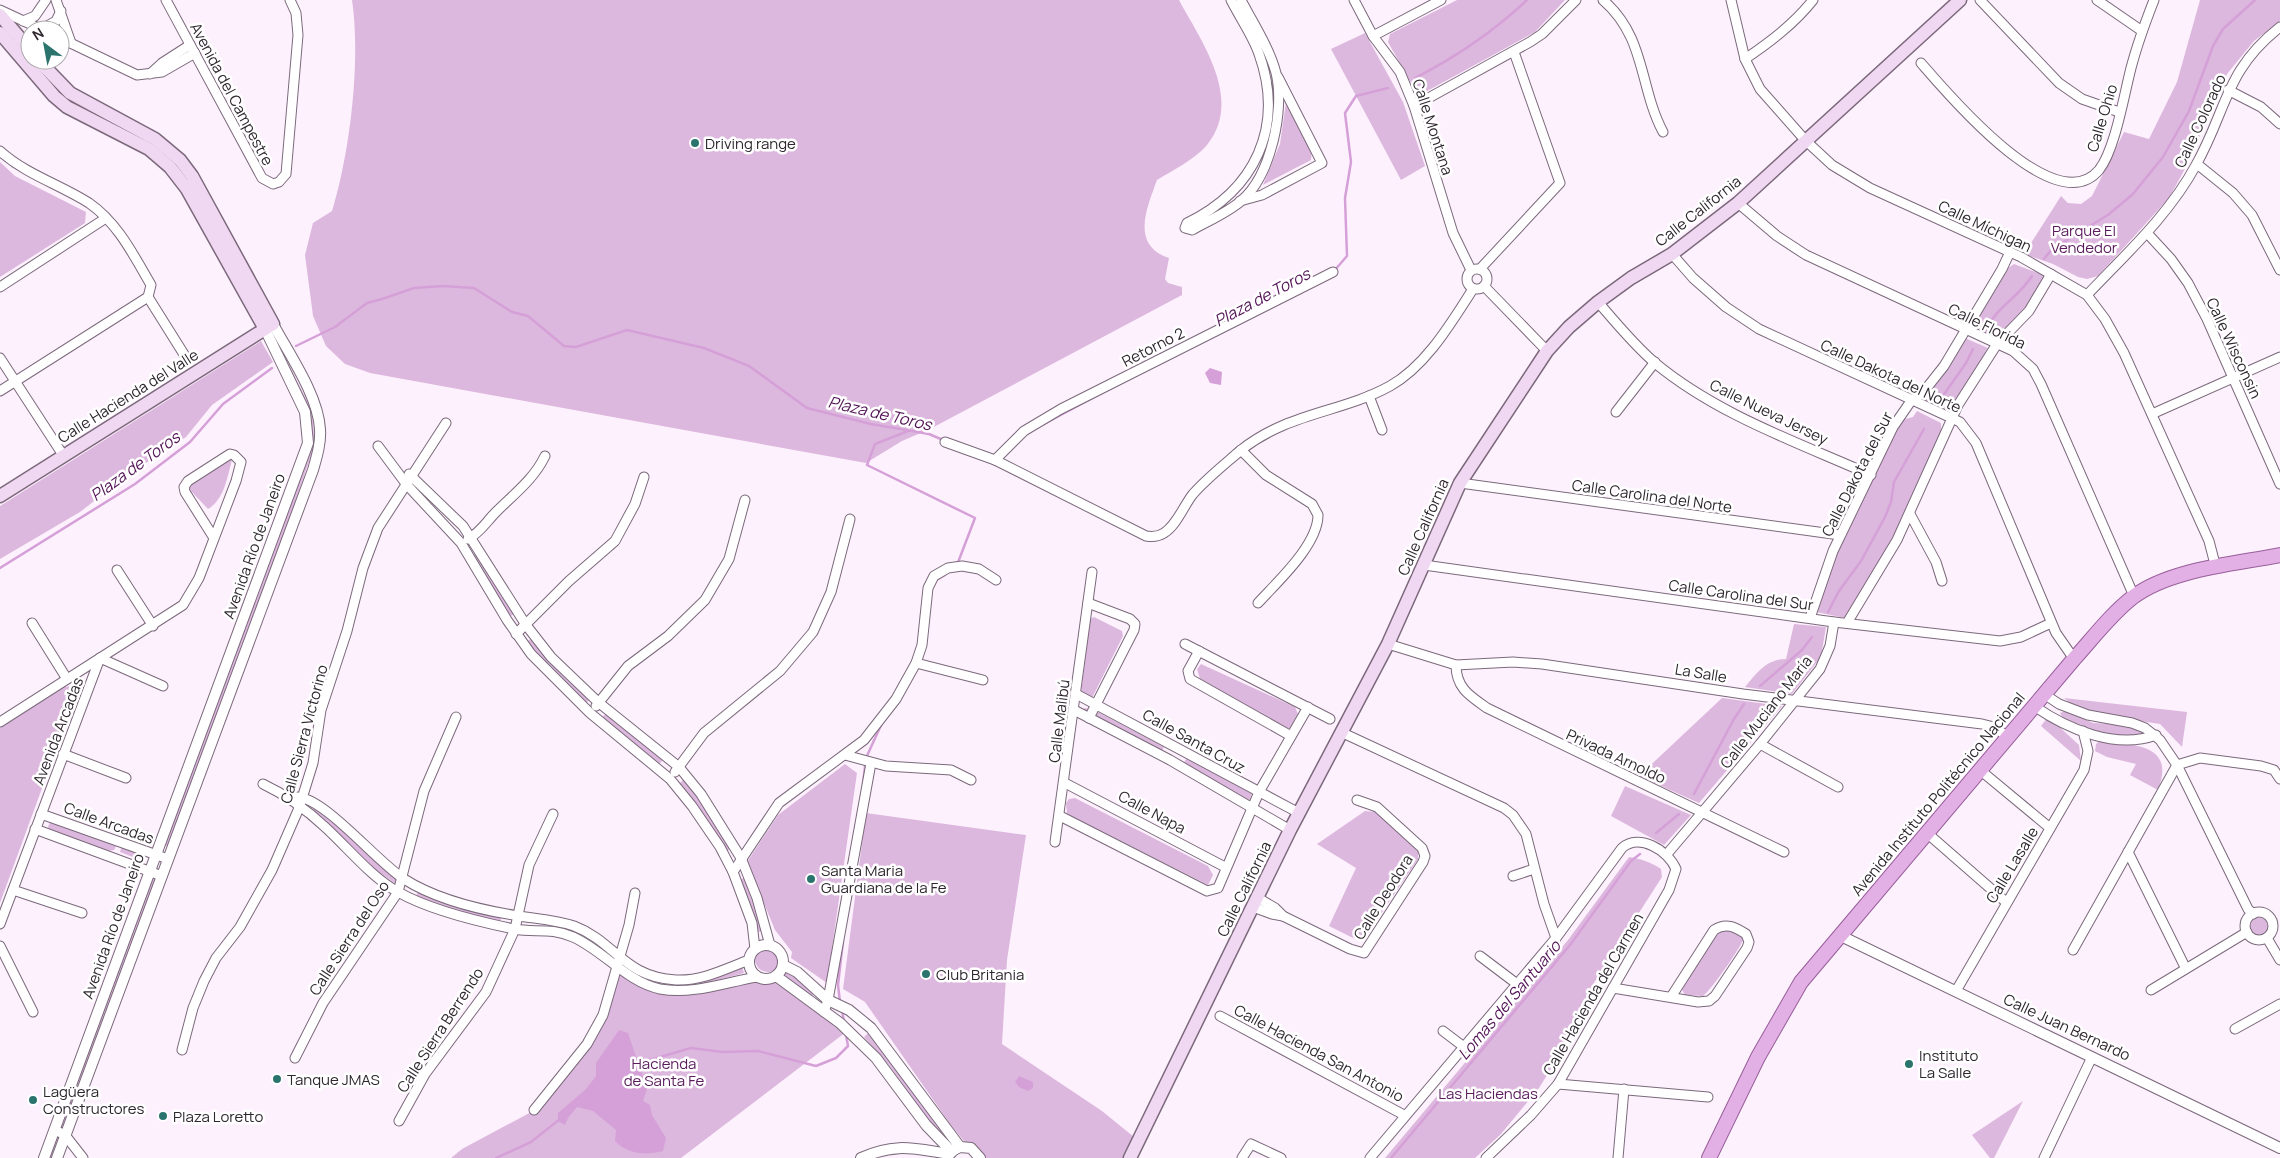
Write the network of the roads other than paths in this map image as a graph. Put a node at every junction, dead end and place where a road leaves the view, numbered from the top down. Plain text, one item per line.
1 (46, 0) edge
2 (56, 0) edge
3 (166, 0) edge
4 (290, 0) edge
5 (1231, 0) edge
6 (1242, 0) edge
7 (1354, 0) edge
8 (1441, 0) edge
9 (1576, 0) edge
10 (1603, 0) edge
11 (1731, 0) edge
12 (1813, 0) edge
13 (1960, 0) edge
14 (1980, 0) edge
15 (2097, 0) edge
16 (2154, 0) edge
17 (0, 10) edge
18 (61, 11) junction
19 (0, 15) edge
20 (21, 20) edge
21 (25, 20) edge
22 (56, 20) edge
23 (2280, 27) edge
24 (2142, 31) junction
25 (0, 33) edge
26 (1373, 36) junction
27 (20, 38) edge
28 (71, 43) joint
29 (192, 49) junction
30 (1514, 52) junction
31 (1744, 59) junction
32 (1921, 63) dead end
33 (48, 70) edge
34 (1276, 74) junction
35 (2228, 90) junction
36 (1414, 106) junction
37 (2119, 112) junction
38 (2280, 124) edge
39 (1271, 127) junction
40 (1663, 132) dead end
41 (1805, 140) junction
42 (0, 151) edge
43 (2197, 164) junction
44 (1241, 201) junction
45 (1223, 202) junction
46 (1738, 203) junction
47 (106, 218) junction
48 (2147, 233) junction
49 (2010, 252) junction
50 (1672, 254) junction
51 (1476, 269) junction
52 (2280, 270) edge
53 (1333, 272) dead end
54 (2051, 274) junction
55 (1484, 286) junction
56 (0, 287) edge
57 (1473, 289) junction
58 (2087, 295) junction
59 (148, 297) junction
60 (1598, 302) junction
61 (269, 327) junction
62 (1966, 330) junction
63 (1997, 344) junction
64 (1546, 351) junction
65 (186, 356) dead end
66 (2280, 357) edge
67 (0, 358) edge
68 (1655, 362) junction
69 (2233, 378) junction
70 (15, 382) junction
71 (0, 391) edge
72 (1368, 396) junction
73 (1911, 401) junction
74 (1616, 412) dead end
75 (2152, 414) junction
76 (1951, 418) junction
77 (446, 423) dead end
78 (1382, 430) dead end
79 (945, 442) dead end
80 (378, 446) dead end
81 (1242, 450) junction
82 (63, 456) junction
83 (545, 456) dead end
84 (995, 460) junction
85 (395, 466) junction
86 (1871, 475) junction
87 (412, 476) junction
88 (644, 477) dead end
89 (1460, 483) junction
90 (2280, 484) edge
91 (407, 485) junction
92 (0, 496) edge
93 (745, 500) dead end
94 (1910, 514) junction
95 (850, 519) dead end
96 (1840, 536) junction
97 (472, 537) junction
98 (214, 538) junction
99 (461, 543) junction
100 (2280, 554) edge
101 (1424, 565) junction
102 (2216, 568) junction
103 (117, 570) dead end
104 (1092, 572) dead end
105 (996, 580) dead end
106 (1942, 581) dead end
107 (2134, 596) junction
108 (1088, 603) junction
109 (1258, 603) dead end
110 (1810, 618) junction
111 (1834, 622) junction
112 (32, 623) dead end
113 (1847, 623) junction
114 (2051, 623) junction
115 (526, 625) junction
116 (153, 626) junction
117 (516, 634) junction
118 (1185, 644) dead end
119 (1388, 644) junction
120 (1199, 651) junction
121 (100, 658) junction
122 (2074, 659) junction
123 (916, 663) junction
124 (1456, 665) junction
125 (67, 679) junction
126 (983, 680) dead end
127 (162, 686) dead end
128 (1076, 694) junction
129 (2044, 694) junction
130 (1796, 700) junction
131 (598, 702) junction
132 (1096, 705) junction
133 (2034, 706) junction
134 (1308, 707) junction
135 (1074, 710) junction
136 (590, 713) junction
137 (456, 717) dead end
138 (1089, 718) junction
139 (1330, 719) dead end
140 (2108, 720) junction
141 (0, 722) edge
142 (2083, 731) junction
143 (1343, 733) junction
144 (1291, 736) junction
145 (2156, 736) junction
146 (2008, 737) junction
147 (2105, 737) junction
148 (1760, 744) junction
149 (1178, 747) junction
150 (62, 754) junction
151 (845, 755) junction
152 (1170, 760) junction
153 (871, 763) junction
154 (2177, 765) junction
155 (679, 767) junction
156 (1980, 770) junction
157 (126, 778) dead end
158 (670, 779) junction
159 (2280, 779) edge
160 (971, 780) dead end
161 (1065, 783) junction
162 (263, 784) dead end
163 (1838, 787) dead end
164 (1259, 792) junction
165 (289, 797) junction
166 (302, 797) junction
167 (1357, 800) dead end
168 (1252, 807) junction
169 (299, 808) junction
170 (1702, 812) junction
171 (1299, 813) junction
172 (41, 814) junction
173 (553, 814) dead end
174 (1060, 816) junction
175 (2050, 828) junction
176 (35, 829) junction
177 (1290, 830) junction
178 (1927, 833) junction
179 (121, 842) junction
180 (1055, 842) dead end
181 (1784, 852) dead end
182 (2128, 852) junction
183 (1666, 854) junction
184 (156, 855) junction
185 (742, 858) junction
186 (115, 859) junction
187 (168, 859) junction
188 (1225, 867) junction
189 (1534, 869) junction
190 (150, 872) junction
191 (733, 872) junction
192 (162, 876) junction
193 (1513, 876) dead end
194 (403, 878) junction
195 (12, 890) junction
196 (398, 892) junction
197 (635, 893) dead end
198 (1256, 902) junction
199 (2006, 902) junction
200 (82, 913) dead end
201 (2254, 914) junction
202 (2280, 915) edge
203 (519, 916) junction
204 (2271, 919) junction
205 (0, 924) edge
206 (515, 929) junction
207 (2246, 932) junction
208 (1841, 936) junction
209 (1556, 938) junction
210 (2267, 938) junction
211 (770, 945) junction
212 (0, 946) edge
213 (755, 949) junction
214 (2074, 950) dead end
215 (1480, 956) dead end
216 (749, 960) junction
217 (2280, 960) edge
218 (618, 961) junction
219 (783, 965) junction
220 (2185, 967) junction
221 (776, 976) junction
222 (758, 977) junction
223 (1517, 984) junction
224 (1613, 988) junction
225 (2151, 990) dead end
226 (1956, 991) junction
227 (1671, 997) junction
228 (828, 1000) junction
229 (2280, 1004) edge
230 (33, 1012) dead end
231 (824, 1012) junction
232 (1220, 1016) dead end
233 (860, 1018) junction
234 (2235, 1029) dead end
235 (849, 1032) junction
236 (1443, 1032) dead end
237 (1464, 1047) junction
238 (182, 1050) dead end
239 (2092, 1057) junction
240 (296, 1058) dead end
241 (1558, 1084) junction
242 (1624, 1089) junction
243 (1708, 1097) dead end
244 (534, 1110) dead end
245 (1404, 1115) junction
246 (399, 1120) dead end
247 (926, 1125) junction
248 (55, 1130) junction
249 (65, 1135) junction
250 (918, 1148) junction
251 (2280, 1148) edge
252 (952, 1153) edge
253 (44, 1158) edge
254 (57, 1158) edge
255 (83, 1158) edge
256 (861, 1158) edge
257 (980, 1158) edge
258 (1130, 1158) edge
259 (1242, 1158) edge
260 (1281, 1158) edge
261 (1370, 1158) edge
262 (1486, 1158) edge
263 (1618, 1158) edge
264 (1709, 1158) edge
265 (2044, 1158) edge

1 - 21 street
2 - 18 street
3 - 29 street, Avenida del Campestre
4 - 29 street, Avenida del Campestre
5 - 39 street
6 - 34 street
7 - 26 street, Calle Montana
8 - 26 street
9 - 30 street
10 - 40 street
11 - 31 street, Calle Míchigan
12 - 31 street
13 - 41 main road, Calle California
14 - 37 street
15 - 24 street
16 - 24 street, Calle Ohio
17 - 20 street
18 - 22 street
18 - 28 street
19 - 27 main road
23 - 35 street, Calle Colorado
24 - 37 street, Calle Ohio
25 - 61 main road, Avenida Río de Janeiro
26 - 36 street, Calle Montana
28 - 29 street
30 - 36 street
30 - 51 street
31 - 41 street, Calle Míchigan
32 - 37 street, Calle Ohio
33 - 61 main road, Avenida Río de Janeiro
34 - 39 street
34 - 44 street
35 - 38 street
35 - 43 street, Calle Colorado
36 - 51 street, Calle Montana
39 - 44 street
39 - 45 street
41 - 46 main road, Calle California
41 - 49 street, Calle Míchigan
42 - 47 street
43 - 48 street, Calle Colorado
43 - 52 street
44 - 45 street
44 - 45 street
46 - 50 main road, Calle California
46 - 62 street, Calle Florida
47 - 56 street
47 - 59 street
48 - 58 street, Calle Colorado
48 - 69 street, Calle Wisconsin
49 - 54 street, Calle Míchigan
49 - 62 street, Calle Dakota del Sur
50 - 60 main road, Calle California
50 - 73 street, Calle Dakota del Norte
51 - 55 street
51 - 57 street
53 - 84 street, Retorno 2
54 - 58 street, Calle Míchigan
54 - 63 street
55 - 57 street
55 - 64 street
57 - 72 street
58 - 75 street, Calle Míchigan
59 - 65 street
59 - 70 street
60 - 64 main road, Calle California
60 - 68 street, Calle Nueva Jersey
61 - 82 main road, Calle Hacienda del Valle
61 - 184 street, Avenida Río de Janeiro
61 - 187 street, Avenida Río de Janeiro
62 - 63 street, Calle Florida
62 - 73 street, Calle Dakota del Sur
63 - 76 street
63 - 107 street, Calle Florida
64 - 89 main road, Calle California
66 - 69 street
67 - 70 street
68 - 74 street
68 - 86 street, Calle Nueva Jersey
69 - 75 street
69 - 90 street, Calle Wisconsin
70 - 71 street
70 - 82 street
72 - 78 street
72 - 81 street
73 - 76 street, Calle Dakota del Norte
73 - 86 street, Calle Dakota del Sur
75 - 102 street, Calle Míchigan
76 - 94 street
76 - 114 street, Calle Dakota del Norte
77 - 87 street, Calle Sierra Victorino
79 - 84 street
80 - 85 street
81 - 84 street
81 - 109 street
82 - 92 main road, Calle Hacienda del Valle
83 - 97 street
85 - 87 street
85 - 91 street
86 - 96 street, Calle Dakota del Sur
87 - 91 street, Calle Sierra Victorino
87 - 97 street
88 - 115 street
89 - 96 street, Calle Carolina del Norte
89 - 101 main road, Calle California
91 - 99 street
91 - 166 street, Calle Sierra Victorino
93 - 131 street
94 - 106 street
94 - 113 street
95 - 155 street
96 - 110 street, Calle Dakota del Sur
97 - 99 street
97 - 115 street
98 - 98 street
98 - 116 street
99 - 117 street
100 - 102 main road, Avenida Instituto Politécnico Nacional
101 - 110 street, Calle Carolina del Sur
101 - 119 main road, Calle California
102 - 107 main road, Avenida Instituto Politécnico Nacional
103 - 116 street
104 - 108 street, Calle Malibú
105 - 123 street
107 - 122 main road, Avenida Instituto Politécnico Nacional
108 - 128 street, Calle Malibú
108 - 132 street, Calle Malibú
110 - 111 street, Calle Carolina del Sur
111 - 113 street, Calle Carolina del Sur
111 - 130 street, Calle Muciano María
112 - 125 street
113 - 114 street, Calle Carolina del Sur
114 - 122 street, Calle Dakota del Norte
115 - 117 street
115 - 131 street
116 - 121 street
117 - 136 street
118 - 120 street
119 - 124 street, La Salle
119 - 143 main road, Calle California
120 - 134 street
120 - 144 street
121 - 125 street, Avenida Arcadas
121 - 127 street
121 - 150 street, Avenida Arcadas
122 - 129 main road, Avenida Instituto Politécnico Nacional
123 - 126 street
123 - 151 street
124 - 130 street, La Salle
124 - 170 street, Privada Arnoldo
125 - 141 street, Avenida Arcadas
128 - 132 street, Calle Santa Cruz
128 - 135 street, Calle Malibú
129 - 133 main road, Avenida Instituto Politécnico Nacional
129 - 140 street
130 - 146 street, La Salle
130 - 148 street, Calle Muciano María
131 - 136 street
131 - 155 street
132 - 138 street, Calle Malibú
132 - 149 street, Calle Santa Cruz
133 - 142 street
133 - 146 main road, Avenida Instituto Politécnico Nacional
134 - 139 street
134 - 144 street
135 - 138 street, Calle Santa Cruz
135 - 161 street, Calle Malibú
136 - 158 street
137 - 194 street, Calle Sierra del Oso
138 - 152 street, Calle Santa Cruz
140 - 145 street
140 - 147 street
142 - 147 street
142 - 175 street, Calle Lasalle
143 - 171 main road, Calle California
143 - 189 street
144 - 164 street
145 - 147 street
145 - 154 street
146 - 156 main road, Avenida Instituto Politécnico Nacional
148 - 163 street
148 - 170 street, Calle Muciano María
149 - 152 street
149 - 164 street, Calle Santa Cruz
150 - 157 street
150 - 172 street, Avenida Arcadas
151 - 153 street
151 - 185 street
152 - 168 street, Calle Santa Cruz
153 - 160 street
153 - 228 street
154 - 159 street
154 - 182 street
154 - 201 street
155 - 158 street
155 - 185 street
156 - 175 street
156 - 178 main road, Avenida Instituto Politécnico Nacional
158 - 191 street
161 - 174 street, Calle Malibú
161 - 188 street, Calle Napa
162 - 165 street
164 - 168 street
164 - 171 street, Calle Santa Cruz
165 - 166 street
165 - 169 street
166 - 169 street, Calle Sierra Victorino
166 - 194 street
167 - 198 street, Calle Deodora
168 - 177 street, Calle Santa Cruz
168 - 188 street
169 - 196 street
169 - 238 street, Calle Sierra Victorino
170 - 181 street, Privada Arnoldo
170 - 183 street, Calle Muciano María
171 - 177 main road, Calle California
172 - 176 street, Avenida Arcadas
172 - 179 street, Calle Arcadas
173 - 203 street, Calle Sierra Berrendo
174 - 180 street, Calle Malibú
174 - 188 street
175 - 199 street, Calle Lasalle
176 - 186 street, Calle Arcadas
176 - 195 street, Avenida Arcadas
177 - 198 main road, Calle California
178 - 199 street
178 - 208 main road, Avenida Instituto Politécnico Nacional
179 - 184 street, Calle Arcadas
179 - 186 street
182 - 214 street
182 - 220 street
183 - 209 street
183 - 224 street, Calle Hacienda del Carmen
184 - 187 street, Calle Arcadas
184 - 190 street, Avenida Río de Janeiro
185 - 191 street
185 - 211 street
186 - 190 street, Calle Arcadas
187 - 192 street, Avenida Río de Janeiro
189 - 193 street
189 - 209 street
190 - 192 street, Calle Arcadas
190 - 248 street, Avenida Río de Janeiro
191 - 213 street
192 - 249 street, Avenida Río de Janeiro
194 - 196 street, Calle Sierra del Oso
194 - 203 street
195 - 200 street
195 - 205 street, Avenida Arcadas
196 - 206 street
196 - 240 street, Calle Sierra del Oso
197 - 218 street
198 - 258 main road, Calle California
199 - 226 street, Calle Lasalle
201 - 204 street
201 - 207 street
202 - 204 street
203 - 206 street, Calle Sierra Berrendo
203 - 218 street
204 - 210 street
206 - 218 street
206 - 246 street, Calle Sierra Berrendo
207 - 210 street
207 - 220 street
208 - 226 street, Calle Juan Bernardo
208 - 264 main road, Avenida Instituto Politécnico Nacional
209 - 223 street
210 - 217 street
211 - 213 street
211 - 219 street
212 - 230 street
213 - 216 street
215 - 223 street
216 - 218 street
216 - 222 street
218 - 222 street
218 - 244 street
219 - 221 street
219 - 228 street
220 - 225 street
221 - 222 street
221 - 231 street
223 - 237 street
224 - 227 street
224 - 241 street, Calle Hacienda del Carmen
226 - 239 street, Calle Juan Bernardo
227 - 227 street
228 - 231 street
228 - 233 street
229 - 234 street
231 - 235 street
232 - 245 street, Calle Hacienda San Antonio
233 - 235 street
233 - 252 street
235 - 247 street
236 - 237 street
237 - 245 street
239 - 251 street, Calle Juan Bernardo
239 - 265 street
241 - 242 street
241 - 262 street, Calle Hacienda del Carmen
242 - 243 street
242 - 263 street
245 - 261 street
247 - 250 street
247 - 252 street
248 - 249 street
248 - 253 street, Avenida Río de Janeiro
249 - 254 street, Avenida Río de Janeiro
249 - 255 street
250 - 252 street
250 - 256 street
252 - 257 street
259 - 260 street

